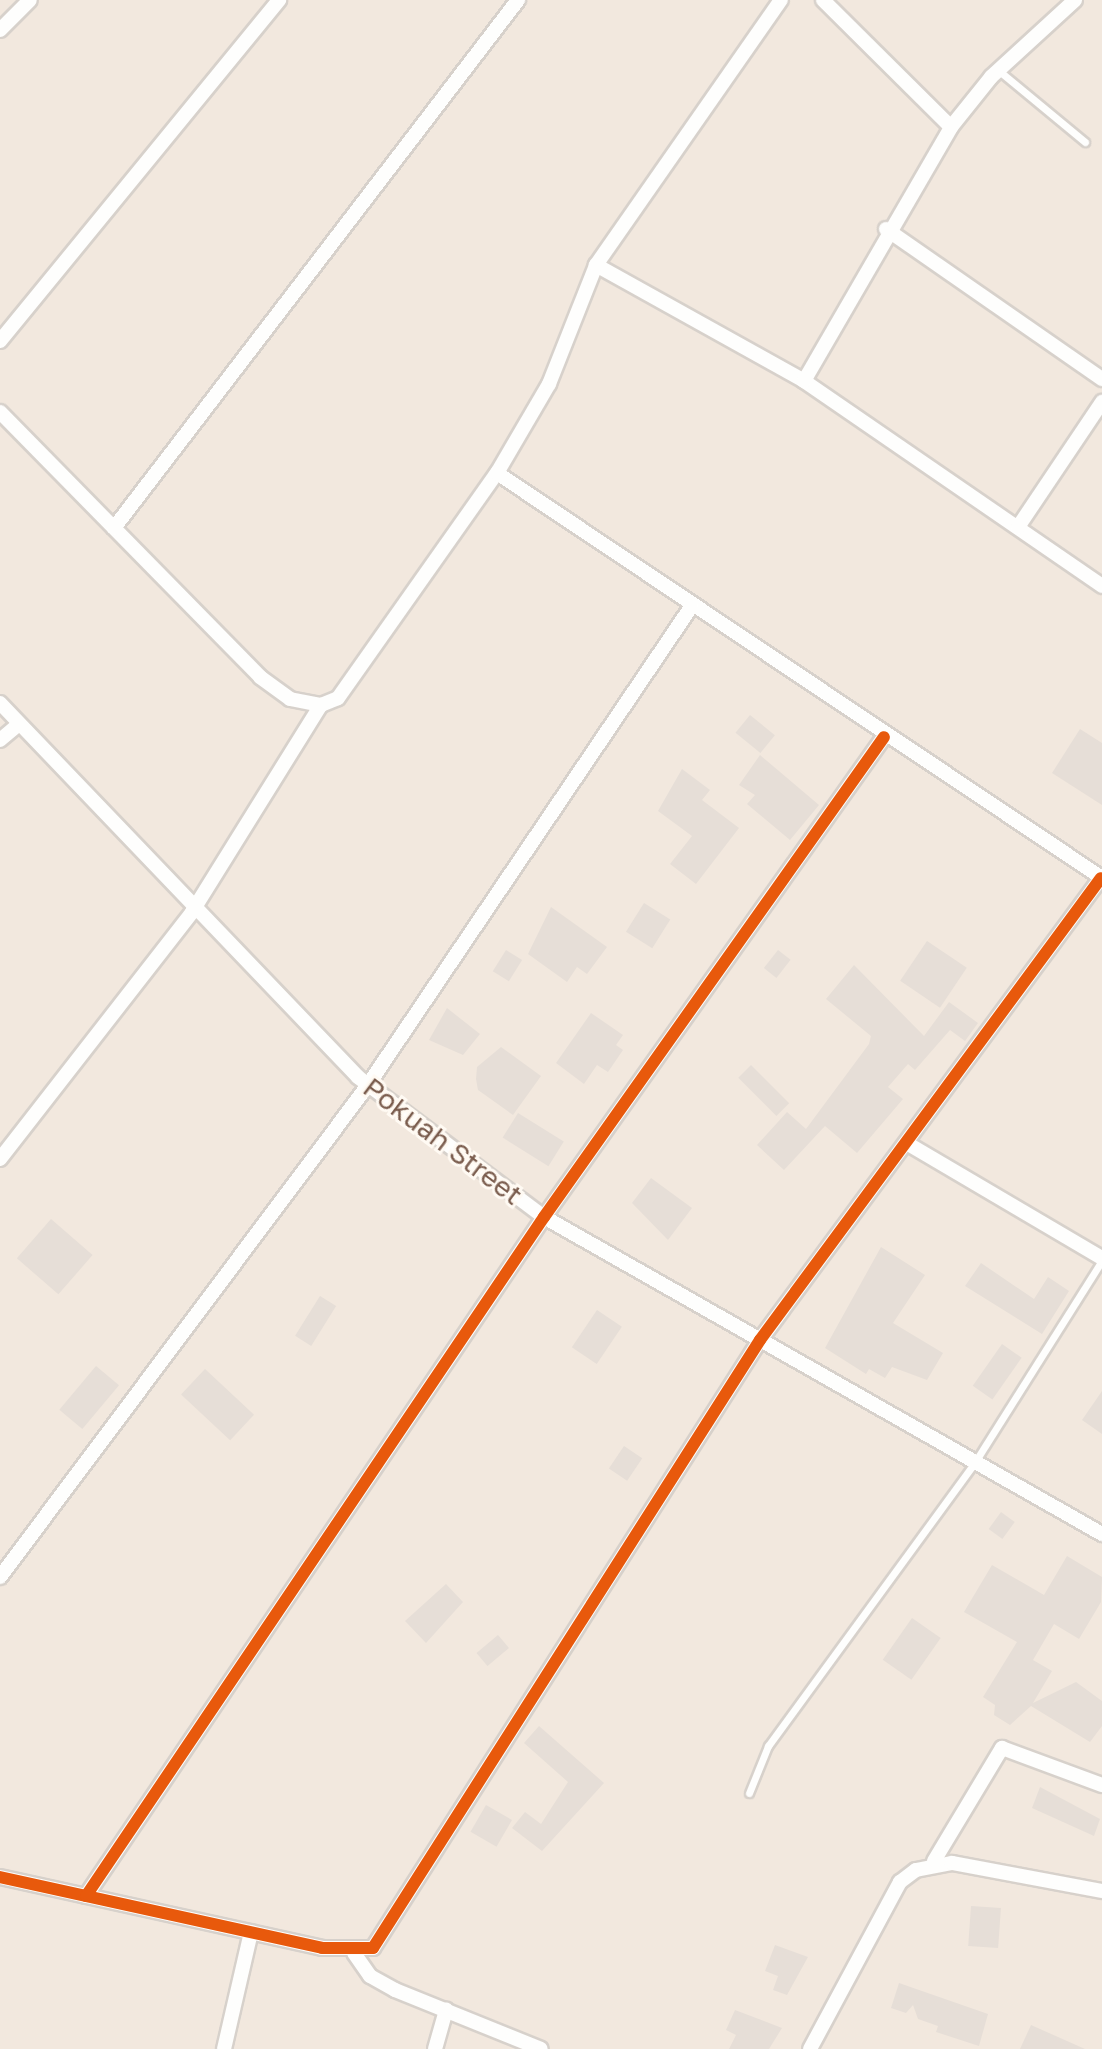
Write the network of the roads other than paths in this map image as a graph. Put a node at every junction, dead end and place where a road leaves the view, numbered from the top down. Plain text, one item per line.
1 (30, 0) edge
2 (279, 0) edge
3 (518, 0) edge
4 (781, 0) edge
5 (823, 0) edge
6 (1075, 0) edge
7 (0, 30) edge
8 (998, 70) junction
9 (951, 127) junction
10 (1085, 142) dead end
11 (886, 229) junction
12 (596, 265) junction
13 (0, 341) edge
14 (1102, 379) edge
15 (804, 381) junction
16 (1102, 402) edge
17 (0, 412) edge
18 (497, 473) junction
19 (1018, 527) junction
20 (114, 528) junction
21 (1102, 586) edge
22 (691, 607) junction
23 (0, 703) edge
24 (321, 705) junction
25 (19, 724) junction
26 (884, 737) junction
27 (0, 740) edge
28 (1101, 878) edge
29 (192, 912) junction
30 (368, 1085) junction
31 (910, 1145) junction
32 (0, 1159) edge
33 (544, 1217) junction
34 (1102, 1259) edge
35 (760, 1340) junction
36 (975, 1462) junction
37 (1102, 1534) edge
38 (0, 1577) edge
39 (1102, 1785) edge
40 (749, 1793) dead end
41 (934, 1861) junction
42 (0, 1877) edge
43 (1102, 1891) edge
44 (86, 1896) junction
45 (251, 1932) junction
46 (354, 1953) junction
47 (446, 2010) junction
48 (224, 2049) edge
49 (435, 2049) edge
50 (541, 2049) edge
51 (810, 2049) edge

1 - 7 street
2 - 13 street
3 - 20 street
4 - 12 street
5 - 9 street
6 - 8 street
8 - 9 street
8 - 10 lane
9 - 11 street
11 - 14 street
11 - 15 street
12 - 15 street
12 - 18 street
15 - 19 street
16 - 19 street
17 - 20 street
18 - 22 street
18 - 24 street
19 - 21 street
20 - 24 street
22 - 26 street
22 - 30 street
23 - 25 street, Pokuah Street
24 - 29 street
25 - 27 street
25 - 29 street, Pokuah Street
26 - 28 street
26 - 33 street
28 - 31 street
29 - 30 street, Pokuah Street
29 - 32 street
30 - 33 street, Pokuah Street
30 - 38 street
31 - 34 street
31 - 35 street
33 - 35 street, Pokuah Street
33 - 44 street
34 - 36 lane
35 - 36 street, Pokuah Street
35 - 46 street
36 - 37 street, Pokuah Street
36 - 40 lane
39 - 41 street
41 - 43 street
41 - 51 street
42 - 44 street
44 - 45 street
45 - 46 street
45 - 48 street
46 - 47 street
47 - 49 street
47 - 50 street

